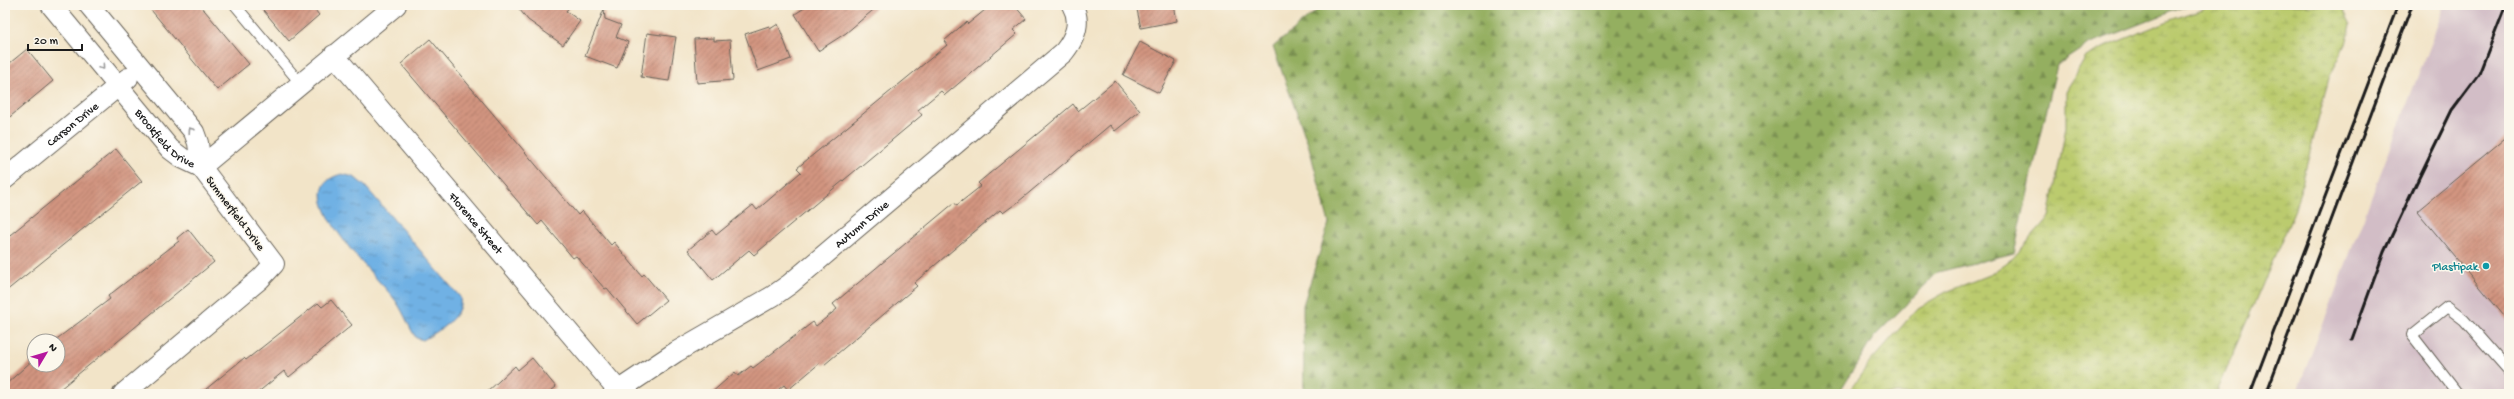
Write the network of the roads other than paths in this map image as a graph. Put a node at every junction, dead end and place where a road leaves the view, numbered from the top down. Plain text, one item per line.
1 (50, 5) edge
2 (89, 5) edge
3 (235, 5) edge
4 (396, 5) edge
5 (1072, 5) edge
6 (334, 56) junction
7 (140, 68) junction
8 (301, 84) junction
9 (118, 86) junction
10 (201, 167) junction
11 (5, 180) edge
12 (2509, 371) edge
13 (616, 392) edge
14 (123, 394) edge
15 (2458, 394) edge

1 -> 9 street, Brookfield Drive
2 - 7 street, Brookfield Drive
3 - 8 lane
4 - 6 street, Summerfield Drive
5 - 13 street, Autumn Drive
6 - 8 street, Summerfield Drive
6 - 13 street, Florence Street
7 - 9 street, Carson Drive
10 -> 7 street, Brookfield Drive
8 - 10 street, Summerfield Drive
9 - 10 street, Brookfield Drive
9 - 11 street, Carson Drive
10 - 14 street, Summerfield Drive
12 - 15 lane

